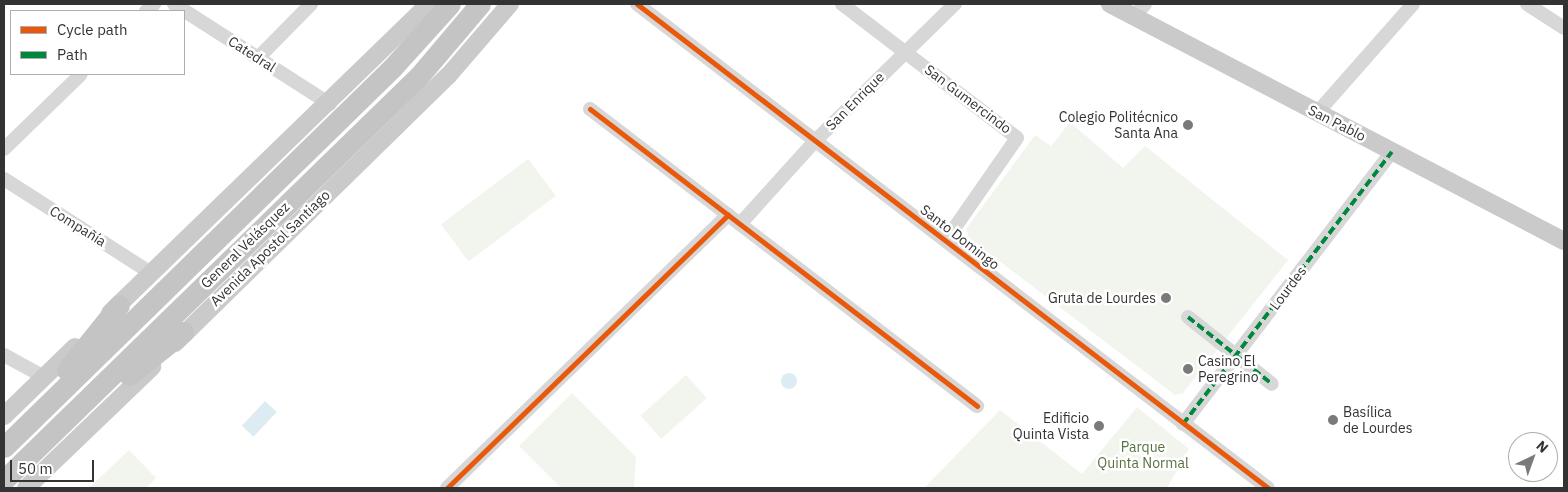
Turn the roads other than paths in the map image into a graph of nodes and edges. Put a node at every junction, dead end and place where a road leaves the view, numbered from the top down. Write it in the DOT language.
graph roads {
  1 [pos="311,4"];
  2 [pos="429,4"];
  3 [pos="450,4"];
  4 [pos="480,4"];
  5 [pos="510,4"];
  6 [pos="638,4"];
  7 [pos="842,4"];
  8 [pos="954,4"];
  9 [pos="1110,4"];
  10 [pos="1413,4"];
  11 [pos="1527,4"];
  12 [pos="1139,10"];
  13 [pos="185,11"];
  14 [pos="1564,28"];
  15 [pos="905,52"];
  16 [pos="258,58"];
  17 [pos="80,75"];
  18 [pos="330,104"];
  19 [pos="590,109"];
  20 [pos="1317,113"];
  21 [pos="815,141"];
  22 [pos="4,149"];
  23 [pos="1392,152"];
  24 [pos="4,179"];
  25 [pos="728,215"];
  26 [pos="740,224"];
  27 [pos="946,240"];
  28 [pos="1564,241"];
  29 [pos="151,273"];
  30 [pos="119,304"];
  31 [pos="1188,317"];
  32 [pos="183,332"];
  33 [pos="4,355"];
  34 [pos="1236,355"];
  35 [pos="44,377"];
  36 [pos="1272,384"];
  37 [pos="977,406"];
  38 [pos="4,416"];
  39 [pos="30,421"];
  40 [pos="65,421"];
  41 [pos="1183,424"];
  42 [pos="4,447"];
  43 [pos="4,480"];
  44 [pos="26,488"];
  45 [pos="446,488"];
  46 [pos="1268,488"];
  1 -- 16 [label="street"];
  2 -- 18 [label="main road"];
  3 -- 39 [label="highway, General Velásquez"];
  4 -- 40 [label="highway, General Velásquez"];
  5 -- 32 [label="main road, Avenida Apostol Santiago"];
  6 -- 21 [label="street, Santo Domingo"];
  7 -- 15 [label="street, San Gumercindo"];
  8 -- 15 [label="street, San Enrique"];
  9 -- 12 [label="main road, San Pablo"];
  10 -- 20 [label="street"];
  11 -- 14 [label="street"];
  12 -- 20 [label="main road, San Pablo"];
  13 -- 16 [label="street, Catedral"];
  15 -- 21 [label="street, San Enrique"];
  15 -- 27 [label="street, San Gumercindo"];
  16 -- 18 [label="street, Catedral"];
  17 -- 22 [label="street"];
  18 -- 29 [label="main road"];
  19 -- 25 [label="street"];
  20 -- 23 [label="main road, San Pablo"];
  21 -- 26 [label="street, San Enrique"];
  21 -- 27 [label="street, Santo Domingo"];
  23 -- 28 [label="main road, San Pablo"];
  23 -- 34 [label="street, Lourdes"];
  24 -- 29 [label="street, Compañía"];
  25 -- 26 [label="street"];
  25 -- 45 [label="street"];
  26 -- 37 [label="street"];
  27 -- 41 [label="street, Santo Domingo"];
  29 -- 30 [label="main road"];
  30 -- 35 [label="main road"];
  30 -- 39 [label="highway"];
  31 -- 34 [label="street"];
  32 -- 40 [label="highway"];
  32 -- 44 [label="main road, Avenida Apostol Santiago"];
  33 -- 35 [label="street"];
  34 -- 36 [label="street"];
  34 -- 41 [label="street, Lourdes"];
  35 -- 38 [label="main road"];
  39 -- 42 [label="highway, General Velásquez"];
  40 -- 43 [label="highway, General Velásquez"];
  41 -- 46 [label="street, Santo Domingo"];
}
